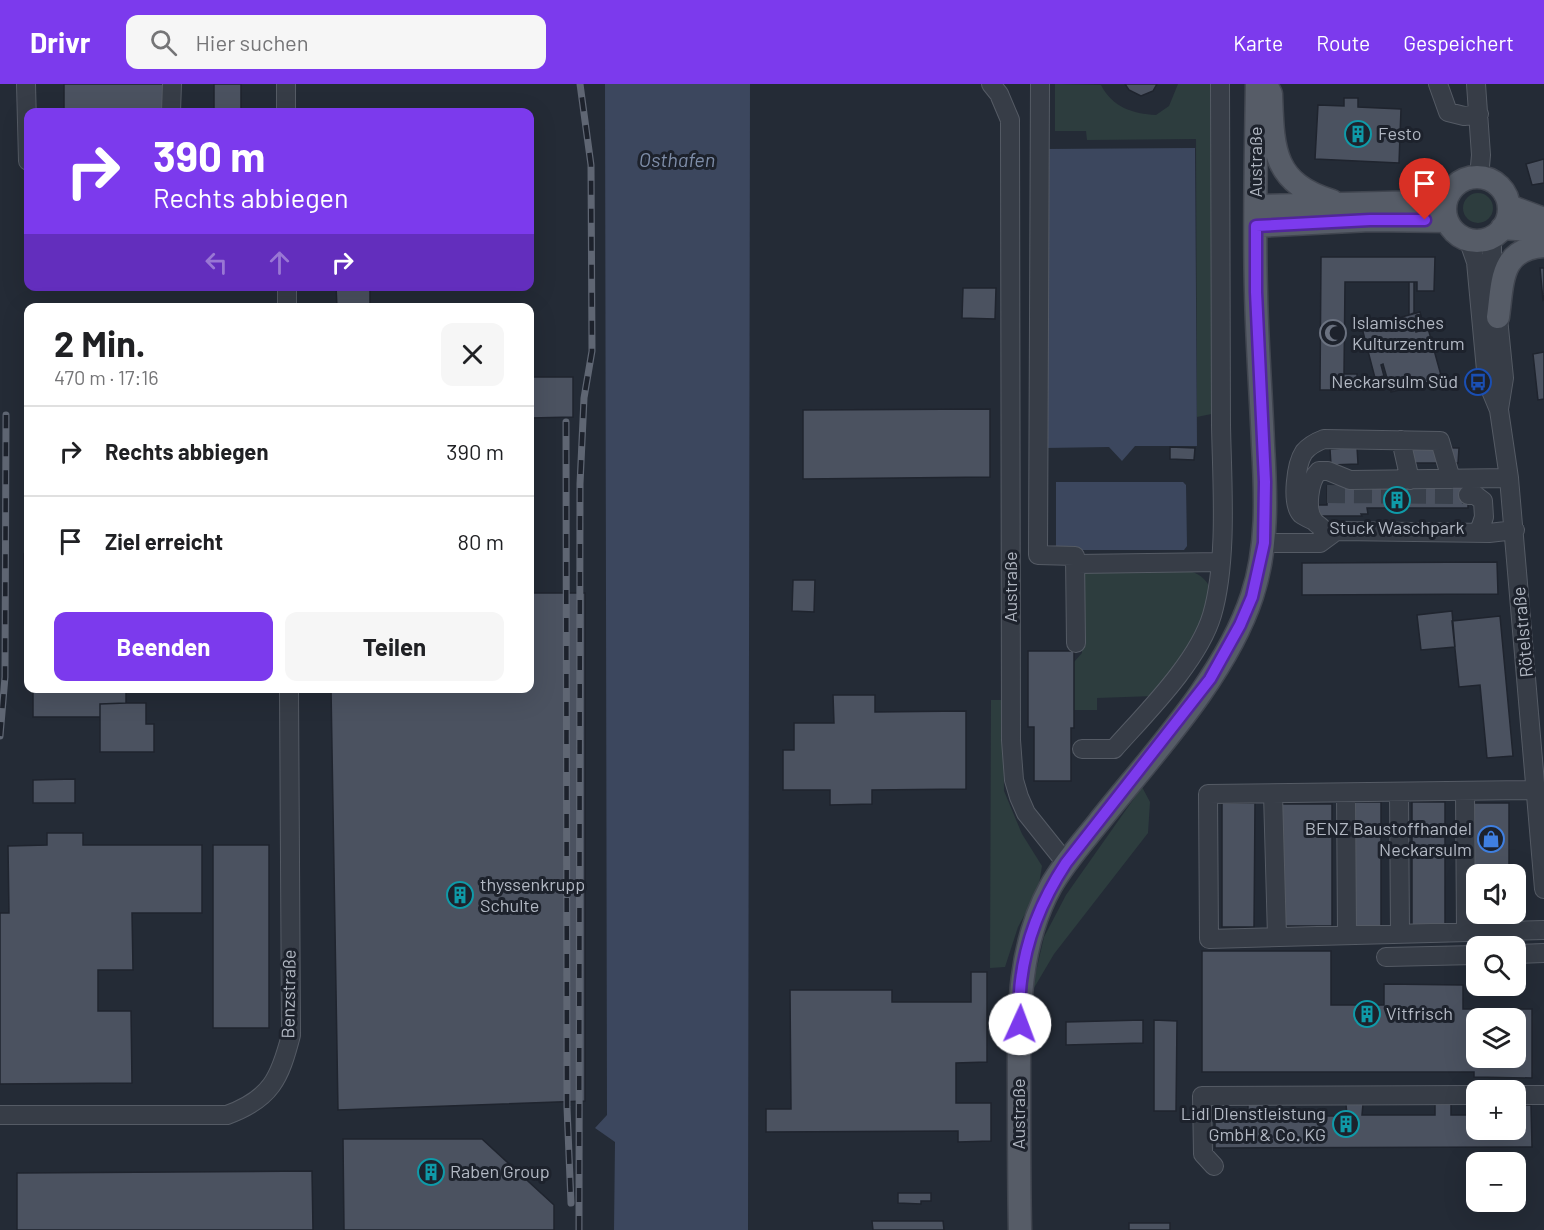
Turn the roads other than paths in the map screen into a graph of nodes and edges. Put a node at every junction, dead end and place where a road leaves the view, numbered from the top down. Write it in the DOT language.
graph roads {
  1 [pos="26,84"];
  2 [pos="172,84"];
  3 [pos="286,84"];
  4 [pos="1040,84"];
  5 [pos="1220,84"];
  6 [pos="1257,84"];
  7 [pos="1266,84"];
  8 [pos="1438,84"];
  9 [pos="1476,84"];
  10 [pos="995,89"];
  11 [pos="27,108"];
  12 [pos="171,108"];
  13 [pos="286,108"];
  14 [pos="1479,114"];
  15 [pos="1479,177"];
  16 [pos="1447,196"];
  17 [pos="1339,204"];
  18 [pos="1256,216"];
  19 [pos="1544,219"];
  20 [pos="1447,221"];
  21 [pos="1501,224"];
  22 [pos="1544,235"];
  23 [pos="1468,239"];
  24 [pos="1544,246"];
  25 [pos="1498,317"];
  26 [pos="1499,410"];
  27 [pos="1415,441"];
  28 [pos="1509,478"];
  29 [pos="1431,479"];
  30 [pos="1468,495"];
  31 [pos="1314,521"];
  32 [pos="1515,530"];
  33 [pos="1479,532"];
  34 [pos="1264,543"];
  35 [pos="1320,543"];
  36 [pos="1220,562"];
  37 [pos="1076,564"];
  38 [pos="1076,643"];
  39 [pos="289,693"];
  40 [pos="1082,749"];
  41 [pos="1536,790"];
  42 [pos="1464,791"];
  43 [pos="1399,792"];
  44 [pos="1346,793"];
  45 [pos="1273,794"];
  46 [pos="1066,863"];
  47 [pos="1544,889"];
  48 [pos="1544,930"];
  49 [pos="1466,932"];
  50 [pos="1400,933"];
  51 [pos="1347,935"];
  52 [pos="1277,937"];
  53 [pos="1544,953"];
  54 [pos="1526,954"];
  55 [pos="1466,955"];
  56 [pos="1386,957"];
  57 [pos="1466,1095"];
  58 [pos="1526,1095"];
  59 [pos="1544,1095"];
  60 [pos="0,1115"];
  61 [pos="1214,1166"];
  62 [pos="1020,1230"];
  1 -- 11 [label="street"];
  2 -- 12 [label="street"];
  3 -- 13 [label="street"];
  4 -- 37 [label="street"];
  5 -- 36 [label="street"];
  6 -- 18 [label="main road, Austraße"];
  7 -- 17 [label="main road"];
  8 -- 14 [label="street"];
  9 -- 14 [label="street"];
  10 -- 46 [label="street, Austraße"];
  14 -- 15 [label="street"];
  15 -- 16 [label="main road"];
  15 -- 21 [label="main road"];
  16 -- 17 [label="main road"];
  16 -- 20 [label="main road"];
  17 -- 18 [label="main road"];
  18 -- 20 [label="main road"];
  18 -- 34 [label="main road, Austraße"];
  19 -- 21 [label="main road"];
  20 -- 23 [label="main road"];
  21 -- 22 [label="main road"];
  21 -- 23 [label="main road"];
  21 -- 25 [label="street, Rötelstraße"];
  23 -- 26 [label="street, Rötelstraße"];
  24 -- 25 [label="main road"];
  25 -- 26 [label="street, Rötelstraße"];
  26 -- 28 [label="street, Rötelstraße"];
  27 -- 29 [label="street"];
  27 -- 29 [label="street"];
  27 -- 31 [label="street"];
  28 -- 29 [label="street"];
  28 -- 32 [label="street, Rötelstraße"];
  29 -- 31 [label="street"];
  30 -- 33 [label="street"];
  31 -- 35 [label="street"];
  32 -- 33 [label="street"];
  32 -- 41 [label="street, Rötelstraße"];
  33 -- 35 [label="street"];
  34 -- 35 [label="street"];
  34 -- 46 [label="main road, Austraße"];
  36 -- 37 [label="street"];
  36 -- 40 [label="street"];
  37 -- 38 [label="street"];
  39 -- 60 [label="street, Benzstraße"];
  41 -- 42 [label="street"];
  41 -- 47 [label="street, Rötelstraße"];
  42 -- 43 [label="street"];
  42 -- 49 [label="street"];
  43 -- 44 [label="street"];
  43 -- 50 [label="street"];
  44 -- 45 [label="street"];
  44 -- 51 [label="street"];
  45 -- 52 [label="street"];
  45 -- 52 [label="street"];
  46 -- 62 [label="main road, Austraße"];
  48 -- 49 [label="street"];
  49 -- 50 [label="street"];
  50 -- 51 [label="street"];
  51 -- 52 [label="street"];
  53 -- 54 [label="street"];
  55 -- 56 [label="street"];
  57 -- 61 [label="street"];
  58 -- 59 [label="street"];
}
